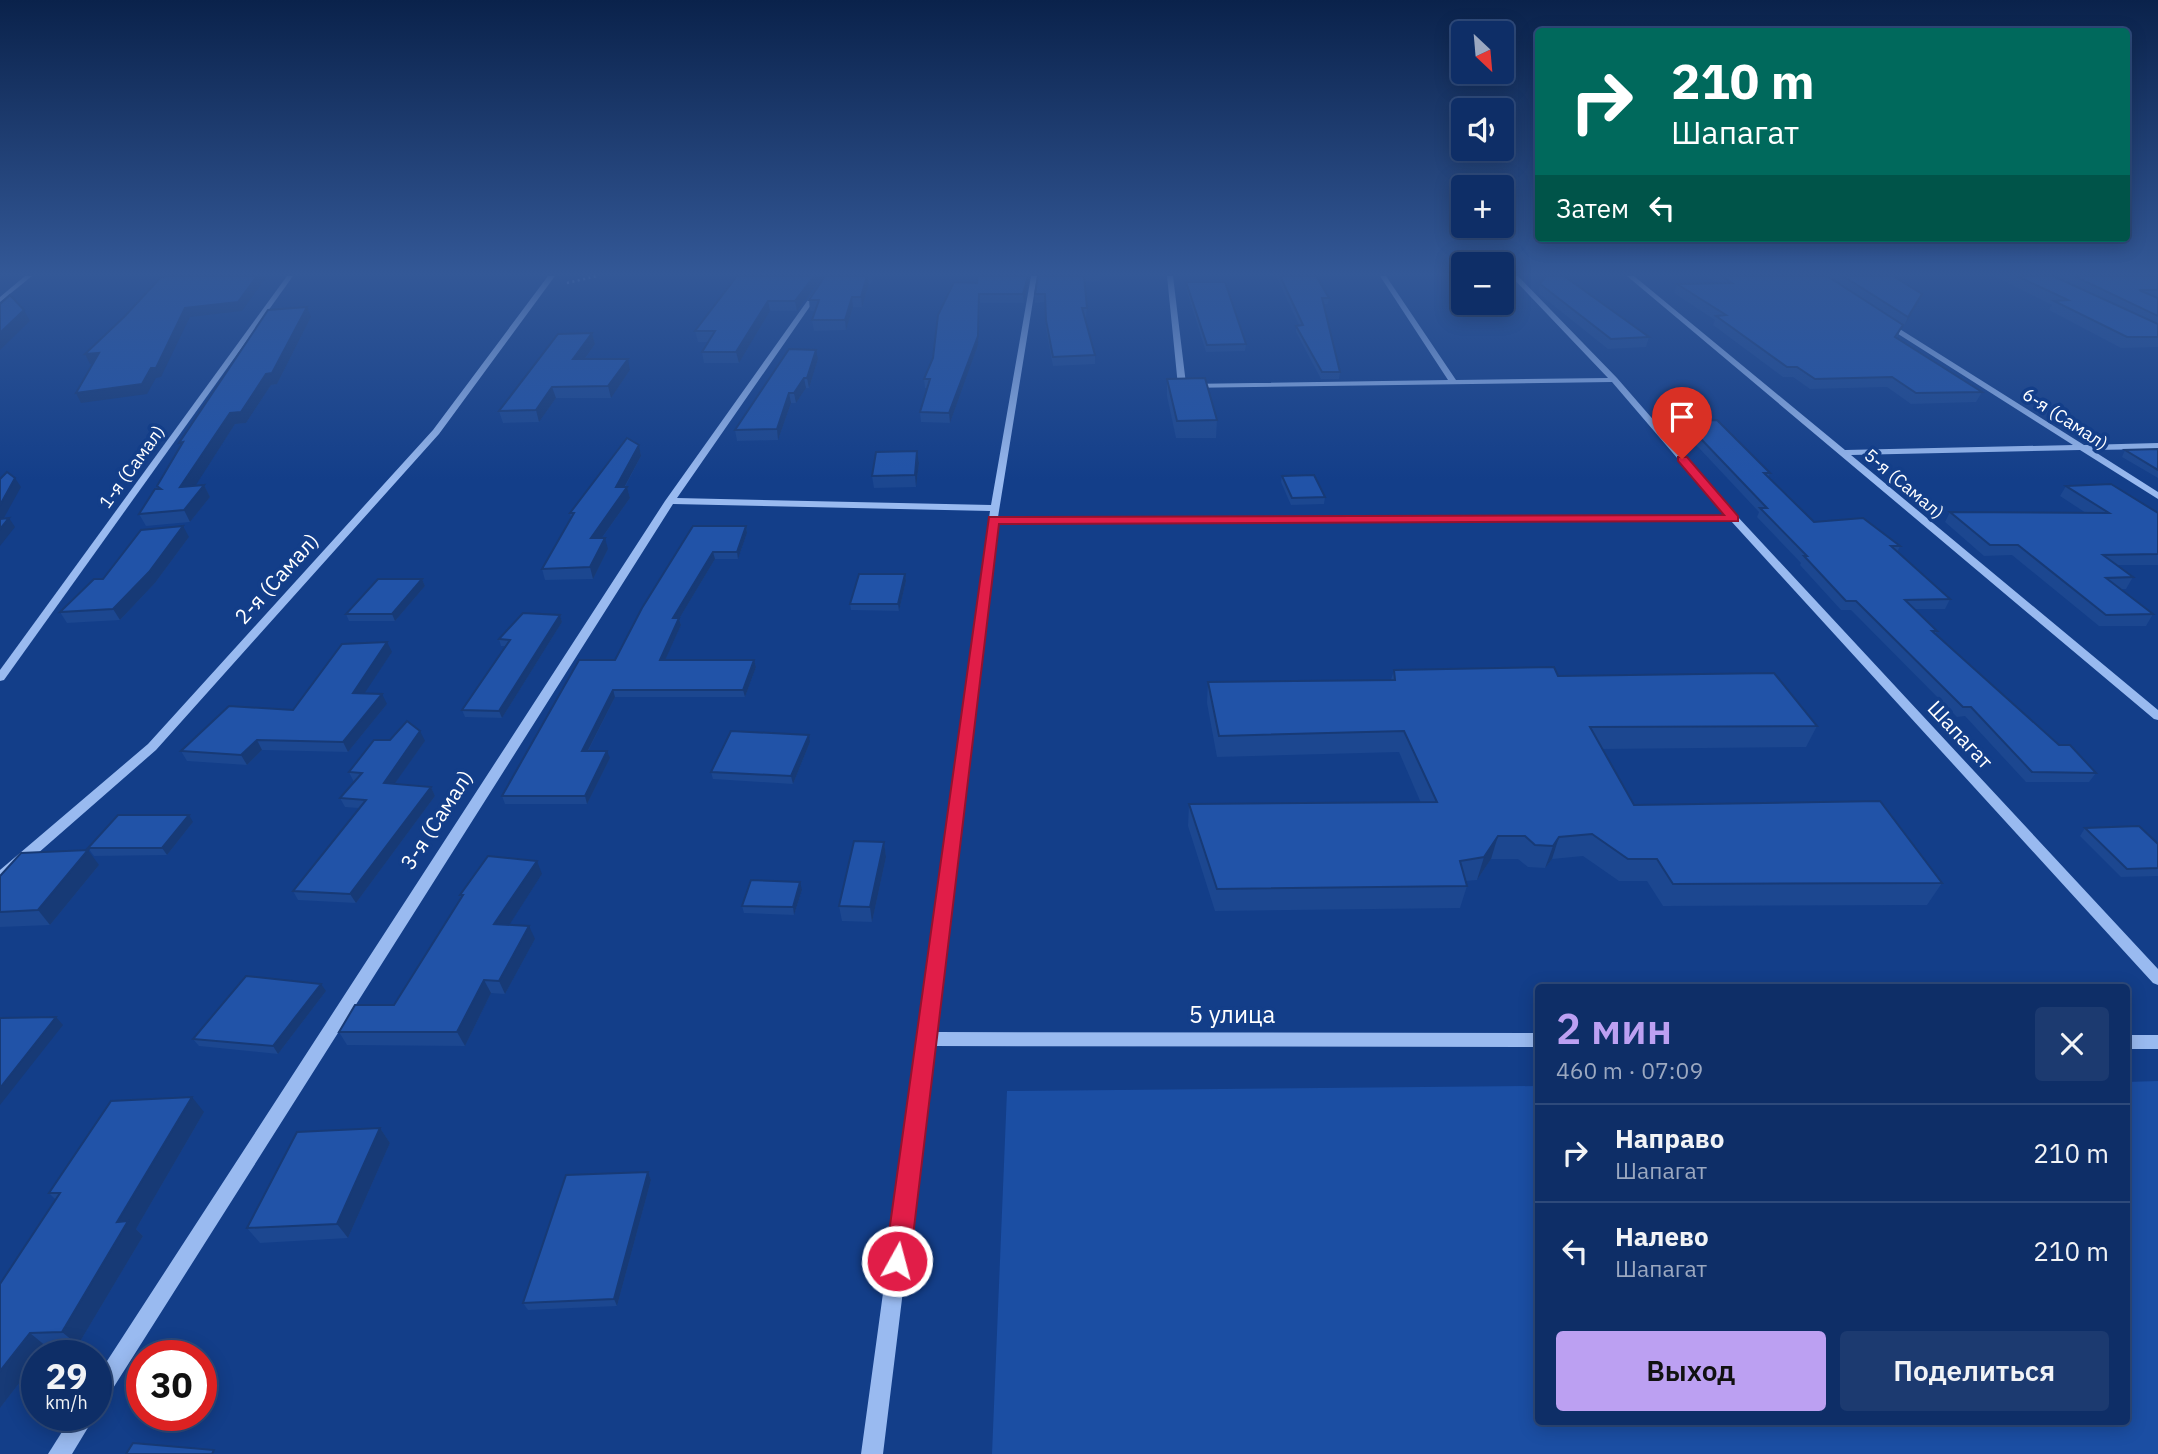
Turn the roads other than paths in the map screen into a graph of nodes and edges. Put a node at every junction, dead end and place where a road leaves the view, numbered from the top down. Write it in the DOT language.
graph roads {
  1 [pos="241,344"];
  2 [pos="502,344"];
  3 [pos="780,344"];
  4 [pos="1023,344"];
  5 [pos="1177,344"];
  6 [pos="1428,344"];
  7 [pos="1579,344"];
  8 [pos="1711,344"];
  9 [pos="1918,344"];
  10 [pos="1614,380"];
  11 [pos="1453,381"];
  12 [pos="1182,386"];
  13 [pos="2158,446"];
  14 [pos="2078,447"];
  15 [pos="1842,453"];
  16 [pos="2158,496"];
  17 [pos="670,501"];
  18 [pos="995,514"];
  19 [pos="1734,518"];
  20 [pos="0,678"];
  21 [pos="2158,716"];
  22 [pos="0,878"];
  23 [pos="2158,979"];
  24 [pos="926,1039"];
  25 [pos="1535,1041"];
  26 [pos="2130,1042"];
  27 [pos="2158,1042"];
  28 [pos="112,1372"];
  29 [pos="75,1431"];
  30 [pos="60,1454"];
  31 [pos="872,1454"];
  1 -- 20 [label="street, 1-я (Самал)"];
  2 -- 22 [label="street, 2-я (Самал)"];
  3 -- 17 [label="street, 3-я (Самал)"];
  4 -- 18 [label="street"];
  5 -- 12 [label="street"];
  6 -- 11 [label="street"];
  7 -- 10 [label="street, Шапагат"];
  8 -- 15 [label="street, 5-я (Самал)"];
  9 -- 14 [label="street, 6-я (Самал)"];
  10 -- 11 [label="street"];
  10 -- 19 [label="street, Шапагат"];
  11 -- 12 [label="street"];
  13 -- 14 [label="street"];
  14 -- 15 [label="street"];
  14 -- 16 [label="street, 6-я (Самал)"];
  15 -- 21 [label="street, 5-я (Самал)"];
  17 -- 18 [label="street"];
  17 -- 28 [label="street, 3-я (Самал)"];
  18 -- 19 [label="street"];
  18 -- 24 [label="street"];
  19 -- 23 [label="street, Шапагат"];
  24 -- 25 [label="street, 5 улица"];
  24 -- 31 [label="street"];
  26 -- 27 [label="street"];
  29 -- 30 [label="street"];
}
